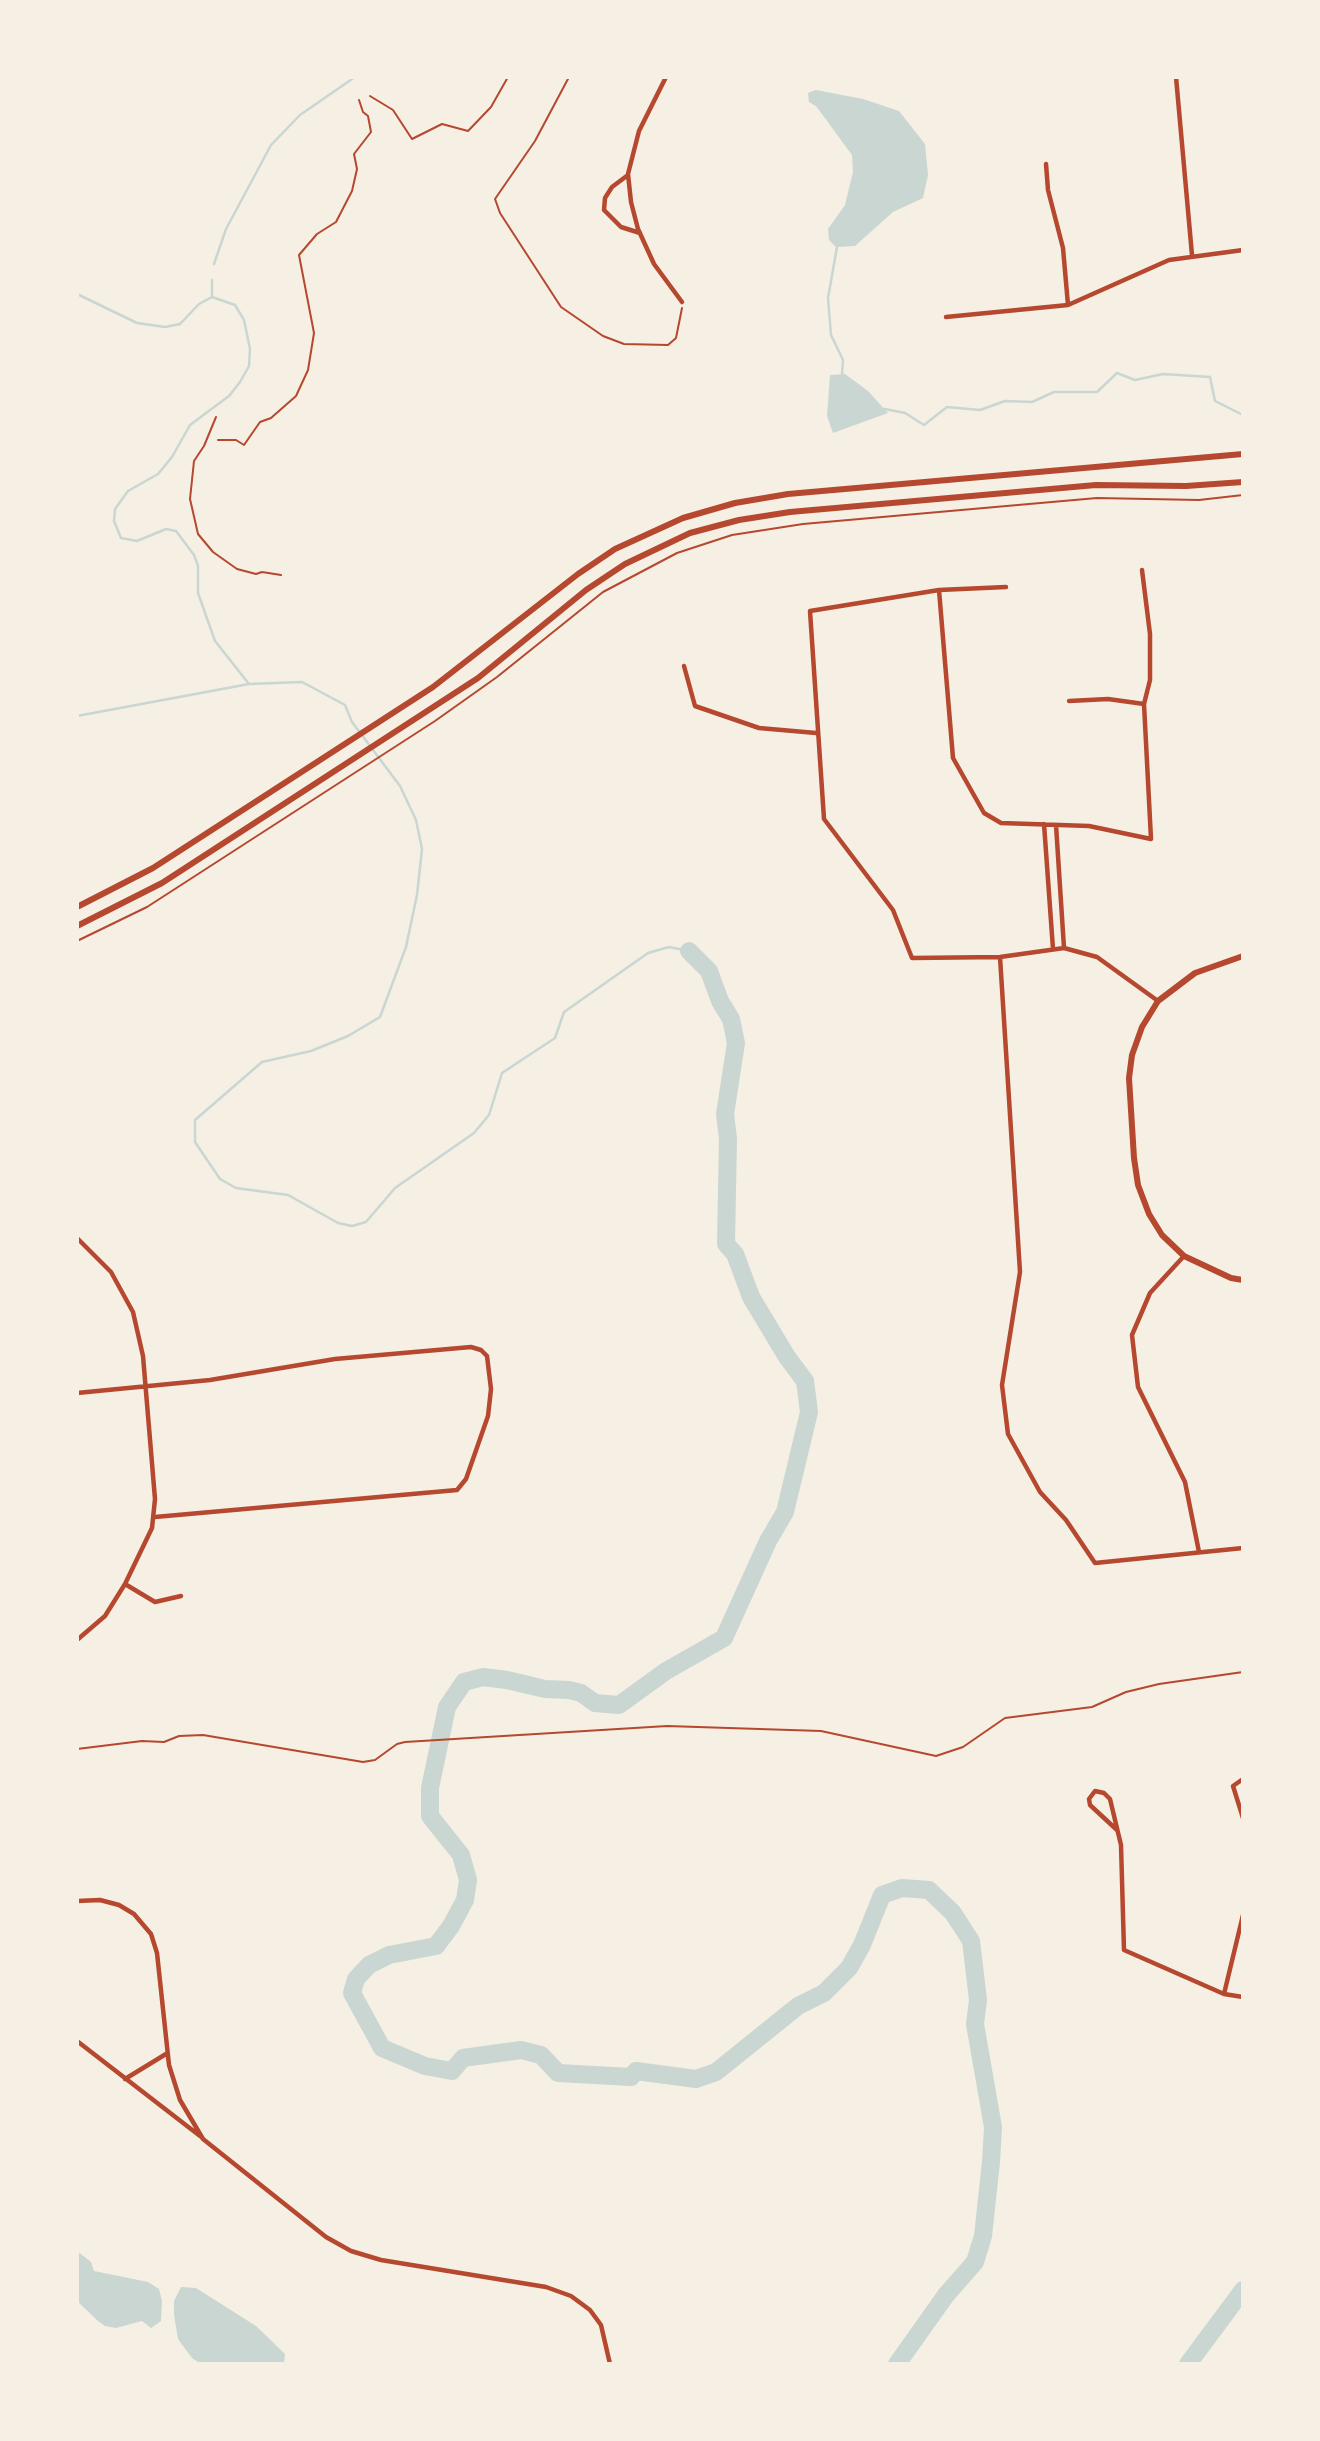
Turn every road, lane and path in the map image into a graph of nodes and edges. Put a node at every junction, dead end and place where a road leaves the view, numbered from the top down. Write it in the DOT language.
graph roads {
  1 [pos="508,77"];
  2 [pos="569,77"];
  3 [pos="666,77"];
  4 [pos="1176,77"];
  5 [pos="370,96"];
  6 [pos="359,100"];
  7 [pos="1046,164"];
  8 [pos="628,174"];
  9 [pos="640,233"];
  10 [pos="1243,250"];
  11 [pos="1192,255"];
  12 [pos="682,302"];
  13 [pos="1068,305"];
  14 [pos="946,317"];
  15 [pos="216,417"];
  16 [pos="218,440"];
  17 [pos="1243,454"];
  18 [pos="1243,482"];
  19 [pos="1243,495"];
  20 [pos="1142,570"];
  21 [pos="281,575"];
  22 [pos="1006,587"];
  23 [pos="939,590"];
  24 [pos="684,666"];
  25 [pos="1069,701"];
  26 [pos="1144,704"];
  27 [pos="816,733"];
  28 [pos="1044,824"];
  29 [pos="1056,825"];
  30 [pos="77,907"];
  31 [pos="77,926"];
  32 [pos="77,941"];
  33 [pos="1064,948"];
  34 [pos="1053,949"];
  35 [pos="1243,956"];
  36 [pos="1000,957"];
  37 [pos="1158,1001"];
  38 [pos="77,1238"];
  39 [pos="1184,1256"];
  40 [pos="1243,1280"];
  41 [pos="146,1387"];
  42 [pos="77,1392"];
  43 [pos="155,1517"];
  44 [pos="1243,1548"];
  45 [pos="1199,1552"];
  46 [pos="125,1584"];
  47 [pos="181,1596"];
  48 [pos="77,1640"];
  49 [pos="1243,1672"];
  50 [pos="77,1749"];
  51 [pos="1243,1779"];
  52 [pos="1243,1818"];
  53 [pos="1117,1830"];
  54 [pos="77,1901"];
  55 [pos="1243,1915"];
  56 [pos="1224,1994"];
  57 [pos="1243,1997"];
  58 [pos="77,2041"];
  59 [pos="167,2054"];
  60 [pos="125,2079"];
  61 [pos="203,2139"];
  62 [pos="610,2364"];
  1 -- 5 [label="path"];
  2 -- 12 [label="path"];
  3 -- 8 [label="street"];
  4 -- 11 [label="street"];
  6 -- 16 [label="path"];
  7 -- 13 [label="street"];
  8 -- 9 [label="street"];
  8 -- 9 [label="street"];
  9 -- 12 [label="street"];
  10 -- 11 [label="street"];
  11 -- 13 [label="street"];
  13 -- 14 [label="street"];
  15 -- 21 [label="path"];
  17 -- 30 [label="main road"];
  18 -- 31 [label="main road"];
  19 -- 32 [label="path"];
  20 -- 26 [label="street"];
  22 -- 23 [label="street"];
  23 -- 27 [label="street"];
  23 -- 28 [label="street"];
  24 -- 27 [label="street"];
  25 -- 26 [label="street"];
  26 -- 29 [label="street"];
  27 -- 36 [label="street"];
  28 -- 29 [label="street"];
  28 -- 34 [label="street"];
  29 -- 33 [label="street"];
  33 -- 34 [label="street"];
  33 -- 37 [label="street"];
  34 -- 36 [label="street"];
  35 -- 37 [label="main road"];
  36 -- 45 [label="street"];
  37 -- 39 [label="main road"];
  38 -- 41 [label="street"];
  39 -- 40 [label="main road"];
  39 -- 45 [label="street"];
  41 -- 42 [label="street"];
  41 -- 43 [label="street"];
  41 -- 43 [label="street"];
  43 -- 46 [label="street"];
  44 -- 45 [label="street"];
  46 -- 47 [label="street"];
  46 -- 48 [label="street"];
  49 -- 50 [label="path"];
  51 -- 52 [label="street"];
  53 -- 53 [label="street"];
  53 -- 56 [label="street"];
  54 -- 59 [label="street"];
  55 -- 56 [label="street"];
  56 -- 57 [label="street"];
  58 -- 60 [label="street"];
  59 -- 60 [label="street"];
  59 -- 61 [label="street"];
  60 -- 61 [label="street"];
  61 -- 62 [label="street"];
}
